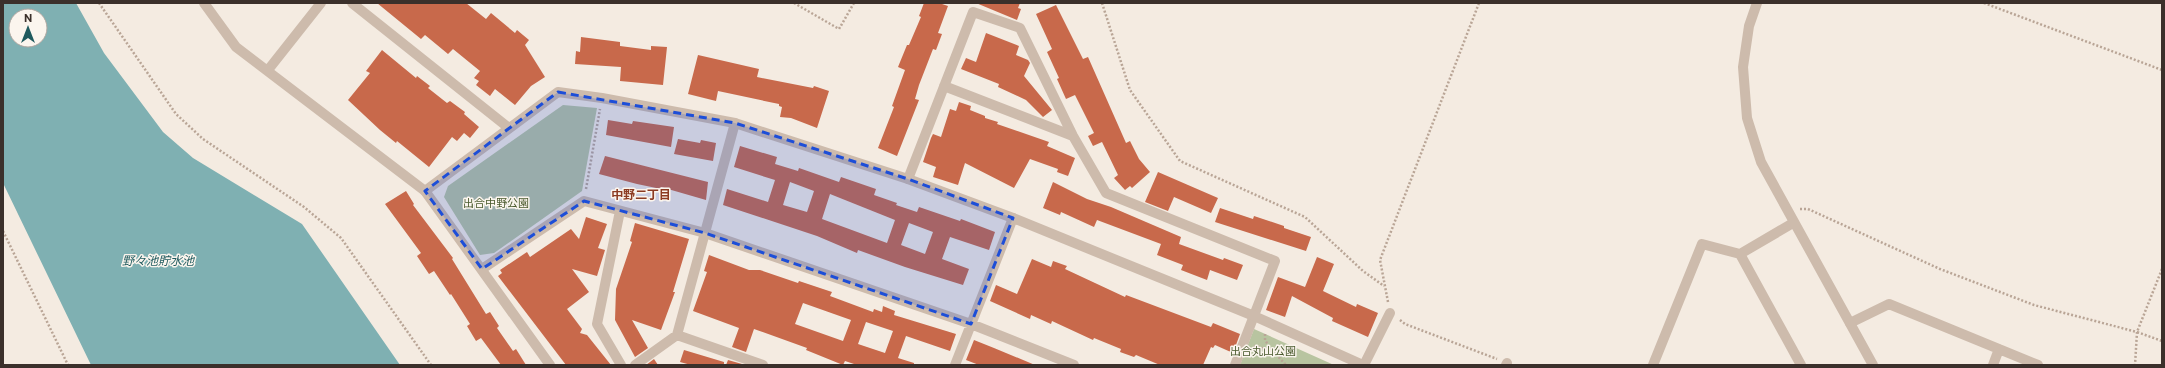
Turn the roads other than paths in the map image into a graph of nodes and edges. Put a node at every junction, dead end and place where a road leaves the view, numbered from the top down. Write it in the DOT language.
graph roads {
  1 [pos="204,3"];
  2 [pos="321,3"];
  3 [pos="352,3"];
  4 [pos="1757,3"];
  5 [pos="268,70"];
  6 [pos="944,86"];
  7 [pos="735,123"];
  8 [pos="509,128"];
  9 [pos="1073,136"];
  10 [pos="908,179"];
  11 [pos="425,191"];
  12 [pos="620,211"];
  13 [pos="1013,218"];
  14 [pos="1793,223"];
  15 [pos="705,233"];
  16 [pos="1740,254"];
  17 [pos="482,269"];
  18 [pos="1390,313"];
  19 [pos="1254,316"];
  20 [pos="1850,323"];
  21 [pos="971,324"];
  22 [pos="677,335"];
  23 [pos="1999,349"];
  24 [pos="550,365"];
  25 [pos="621,365"];
  26 [pos="635,365"];
  27 [pos="763,365"];
  28 [pos="955,365"];
  29 [pos="1074,365"];
  30 [pos="1235,365"];
  31 [pos="1363,365"];
  32 [pos="1653,365"];
  33 [pos="1801,365"];
  34 [pos="1873,365"];
  35 [pos="1993,365"];
  36 [pos="2038,365"];
  1 -- 5 [label="street"];
  2 -- 5 [label="street"];
  3 -- 8 [label="street"];
  4 -- 14 [label="street"];
  5 -- 11 [label="street"];
  6 -- 9 [label="street"];
  6 -- 9 [label="street"];
  6 -- 10 [label="street"];
  7 -- 8 [label="street"];
  7 -- 10 [label="street"];
  7 -- 15 [label="street"];
  8 -- 11 [label="street"];
  9 -- 19 [label="street"];
  10 -- 13 [label="street"];
  11 -- 17 [label="street"];
  12 -- 15 [label="street"];
  12 -- 17 [label="street"];
  12 -- 25 [label="street"];
  13 -- 19 [label="street"];
  13 -- 21 [label="street"];
  14 -- 16 [label="street"];
  14 -- 20 [label="street"];
  15 -- 21 [label="street"];
  15 -- 22 [label="street"];
  16 -- 32 [label="street"];
  16 -- 33 [label="street"];
  17 -- 24 [label="street"];
  18 -- 31 [label="street"];
  19 -- 30 [label="street"];
  19 -- 31 [label="street"];
  20 -- 23 [label="street"];
  20 -- 34 [label="street"];
  21 -- 28 [label="street"];
  21 -- 29 [label="street"];
  22 -- 26 [label="street"];
  22 -- 27 [label="street"];
  23 -- 35 [label="street"];
  23 -- 36 [label="street"];
}
